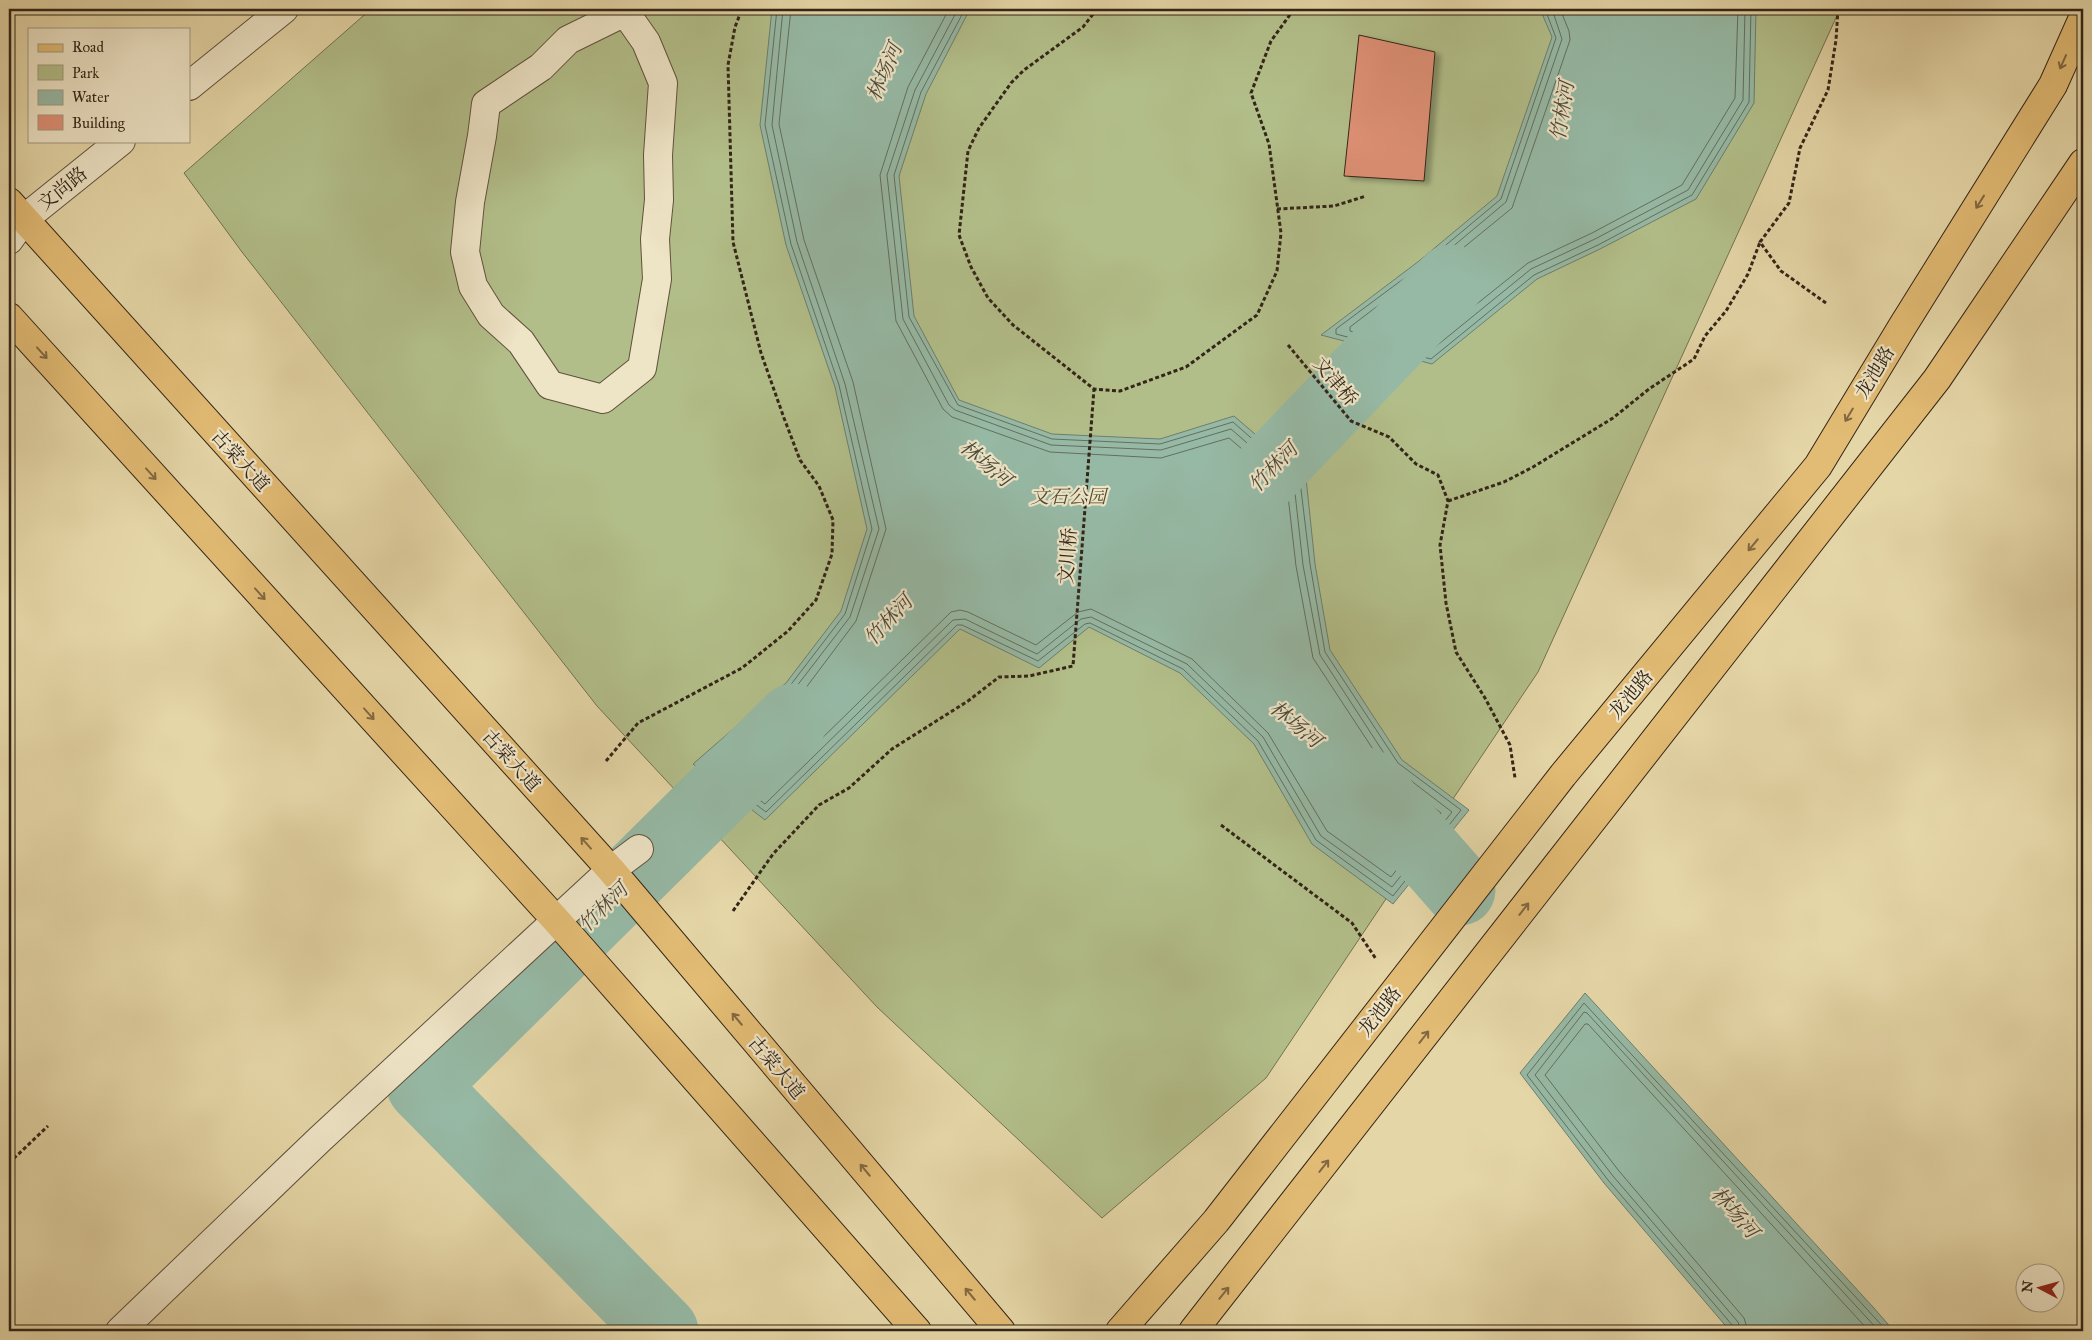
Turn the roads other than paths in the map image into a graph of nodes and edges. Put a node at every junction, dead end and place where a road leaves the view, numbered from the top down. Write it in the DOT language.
graph roads {
  1 [pos="284,9"];
  2 [pos="624,11"];
  3 [pos="2083,18"];
  4 [pos="190,85"];
  5 [pos="119,142"];
  6 [pos="2083,163"];
  7 [pos="14,220"];
  8 [pos="9,317"];
  9 [pos="639,849"];
  10 [pos="611,870"];
  11 [pos="556,920"];
  12 [pos="120,1331"];
  13 [pos="917,1331"];
  14 [pos="1001,1331"];
  15 [pos="1120,1331"];
  16 [pos="1193,1331"];
  1 -- 4 [label="street"];
  2 -- 2 [label="street"];
  3 -- 15 [label="main road, 龙池路, one-way"];
  5 -- 7 [label="street, 文尚路"];
  16 -- 6 [label="main road, one-way"];
  10 -- 7 [label="main road, 古棠大道, one-way"];
  8 -- 11 [label="main road, one-way"];
  9 -- 10 [label="street"];
  10 -- 11 [label="street"];
  14 -- 10 [label="main road, 古棠大道, one-way"];
  11 -- 12 [label="street"];
  11 -- 13 [label="main road"];
}
